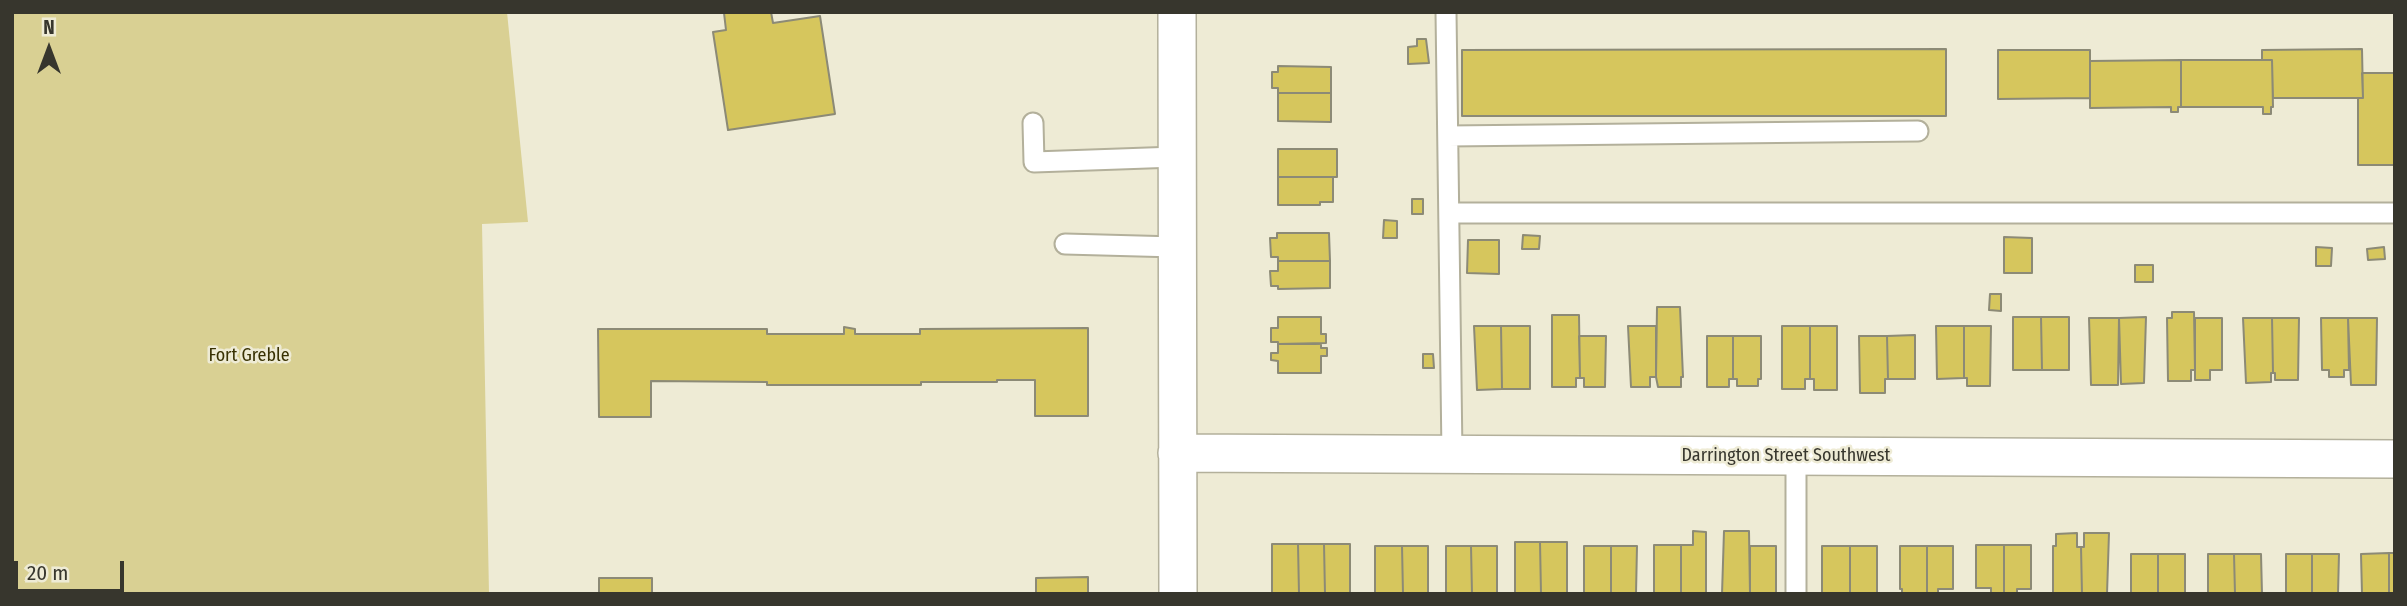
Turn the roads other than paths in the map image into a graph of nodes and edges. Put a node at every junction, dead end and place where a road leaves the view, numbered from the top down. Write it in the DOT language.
graph roads {
  1 [pos="1177,12"];
  2 [pos="1447,12"];
  3 [pos="1033,123"];
  4 [pos="1919,131"];
  5 [pos="1448,136"];
  6 [pos="1176,157"];
  7 [pos="1449,213"];
  8 [pos="2395,213"];
  9 [pos="1065,244"];
  10 [pos="1176,247"];
  11 [pos="1177,453"];
  12 [pos="1452,454"];
  13 [pos="1796,456"];
  14 [pos="2395,459"];
  15 [pos="1178,594"];
  16 [pos="1796,594"];
  1 -- 6 [label="street"];
  2 -- 5 [label="lane"];
  3 -- 6 [label="lane"];
  4 -- 5 [label="lane"];
  5 -- 7 [label="lane"];
  6 -- 10 [label="street"];
  7 -- 8 [label="lane"];
  7 -- 12 [label="lane"];
  9 -- 10 [label="lane"];
  10 -- 11 [label="street"];
  11 -- 12 [label="street, Darrington Street Southwest"];
  11 -- 15 [label="street"];
  12 -- 13 [label="street, Darrington Street Southwest"];
  13 -- 14 [label="street, Darrington Street Southwest"];
  13 -- 16 [label="lane"];
}
